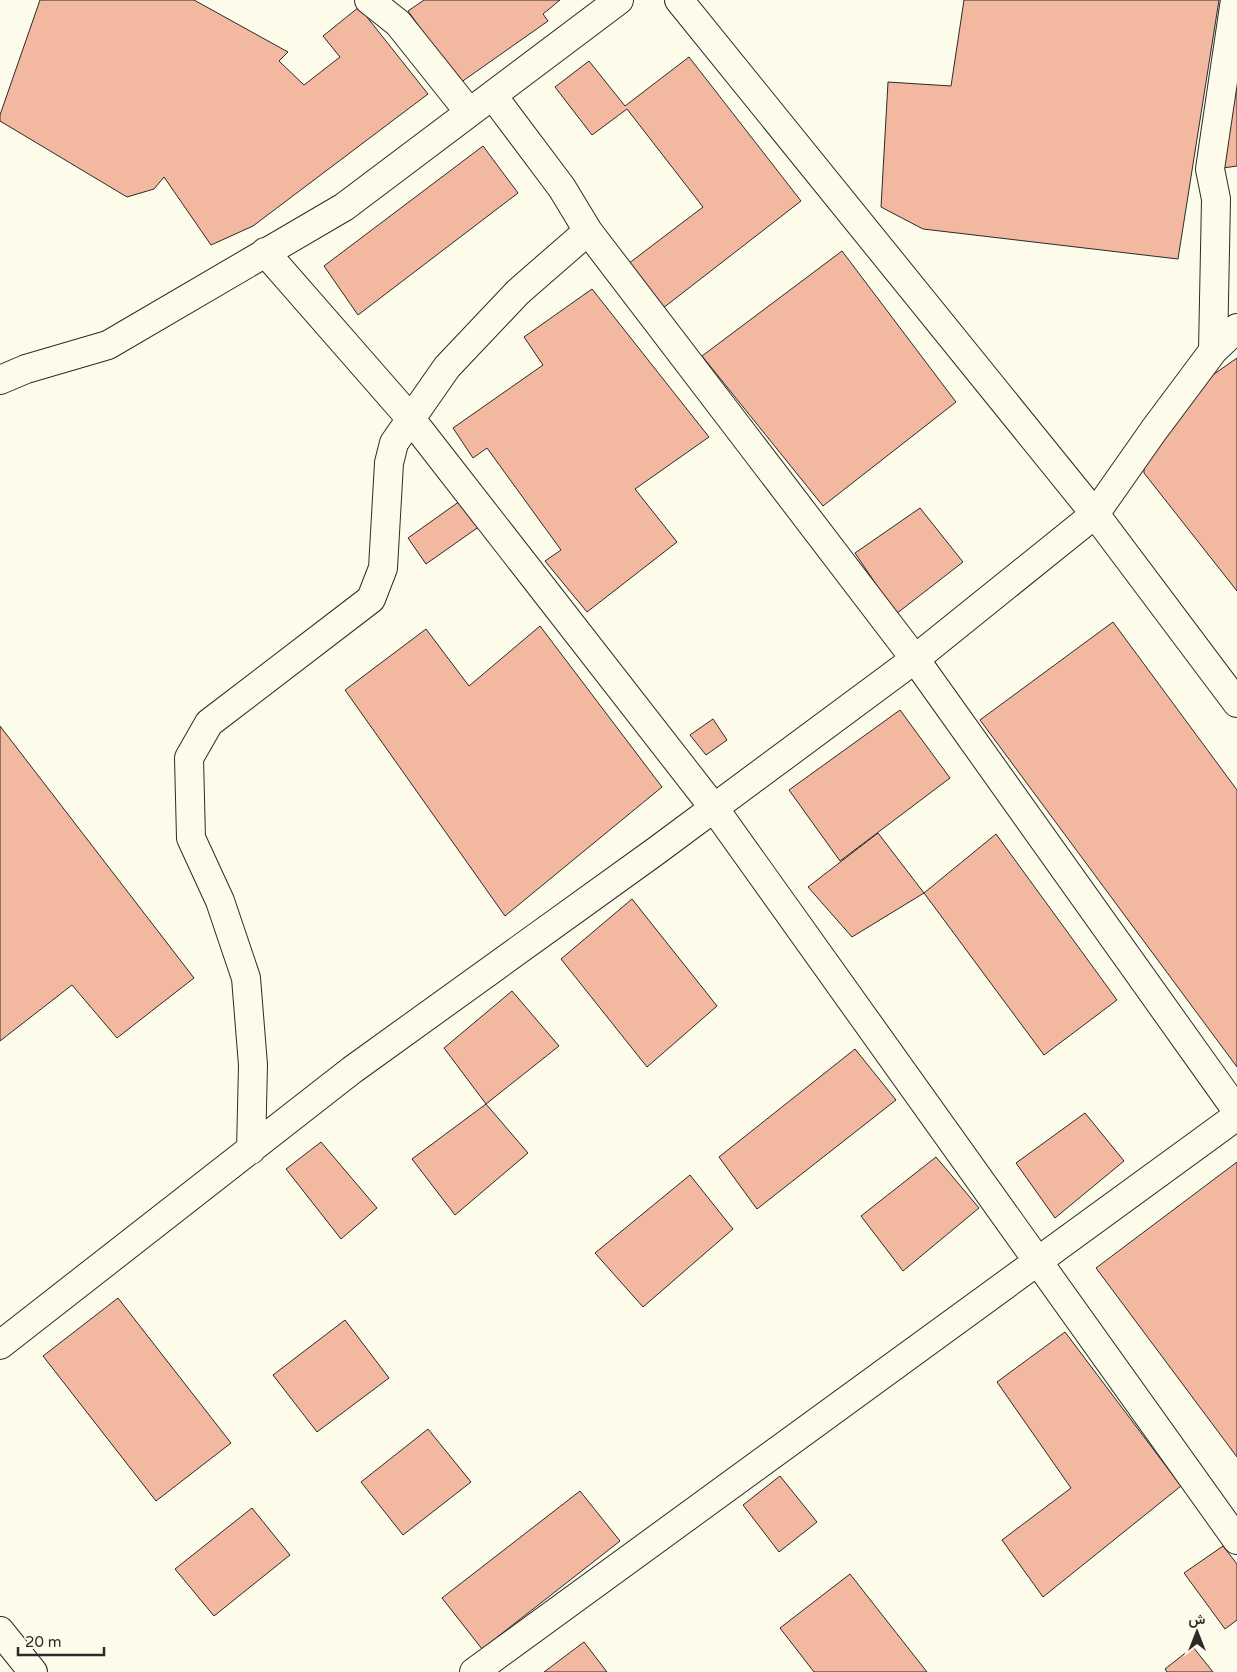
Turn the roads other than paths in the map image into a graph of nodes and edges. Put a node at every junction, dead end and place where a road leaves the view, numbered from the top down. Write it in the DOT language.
graph roads {
  1 [pos="369,0"];
  2 [pos="619,0"];
  3 [pos="679,0"];
  4 [pos="1235,0"];
  5 [pos="493,96"];
  6 [pos="469,112"];
  7 [pos="588,231"];
  8 [pos="265,252"];
  9 [pos="1237,328"];
  10 [pos="1213,351"];
  11 [pos="0,380"];
  12 [pos="411,419"];
  13 [pos="1095,514"];
  14 [pos="915,659"];
  15 [pos="1237,703"];
  16 [pos="714,808"];
  17 [pos="1237,1111"];
  18 [pos="1237,1116"];
  19 [pos="251,1150"];
  20 [pos="1037,1262"];
  21 [pos="0,1345"];
  22 [pos="1237,1540"];
  23 [pos="0,1631"];
  24 [pos="33,1672"];
  25 [pos="474,1672"];
  1 -- 6 [label="street"];
  2 -- 5 [label="street"];
  3 -- 13 [label="street"];
  4 -- 10 [label="street"];
  5 -- 6 [label="street"];
  5 -- 7 [label="street"];
  6 -- 8 [label="street"];
  7 -- 12 [label="street"];
  7 -- 14 [label="street"];
  8 -- 11 [label="street"];
  8 -- 12 [label="street"];
  9 -- 10 [label="street"];
  10 -- 13 [label="street"];
  12 -- 16 [label="street"];
  12 -- 19 [label="street"];
  13 -- 14 [label="street"];
  13 -- 15 [label="street"];
  14 -- 16 [label="street"];
  14 -- 17 [label="street"];
  16 -- 19 [label="street"];
  16 -- 20 [label="street"];
  18 -- 20 [label="street"];
  19 -- 21 [label="street"];
  20 -- 22 [label="street"];
  20 -- 25 [label="street"];
  23 -- 24 [label="street"];
}
